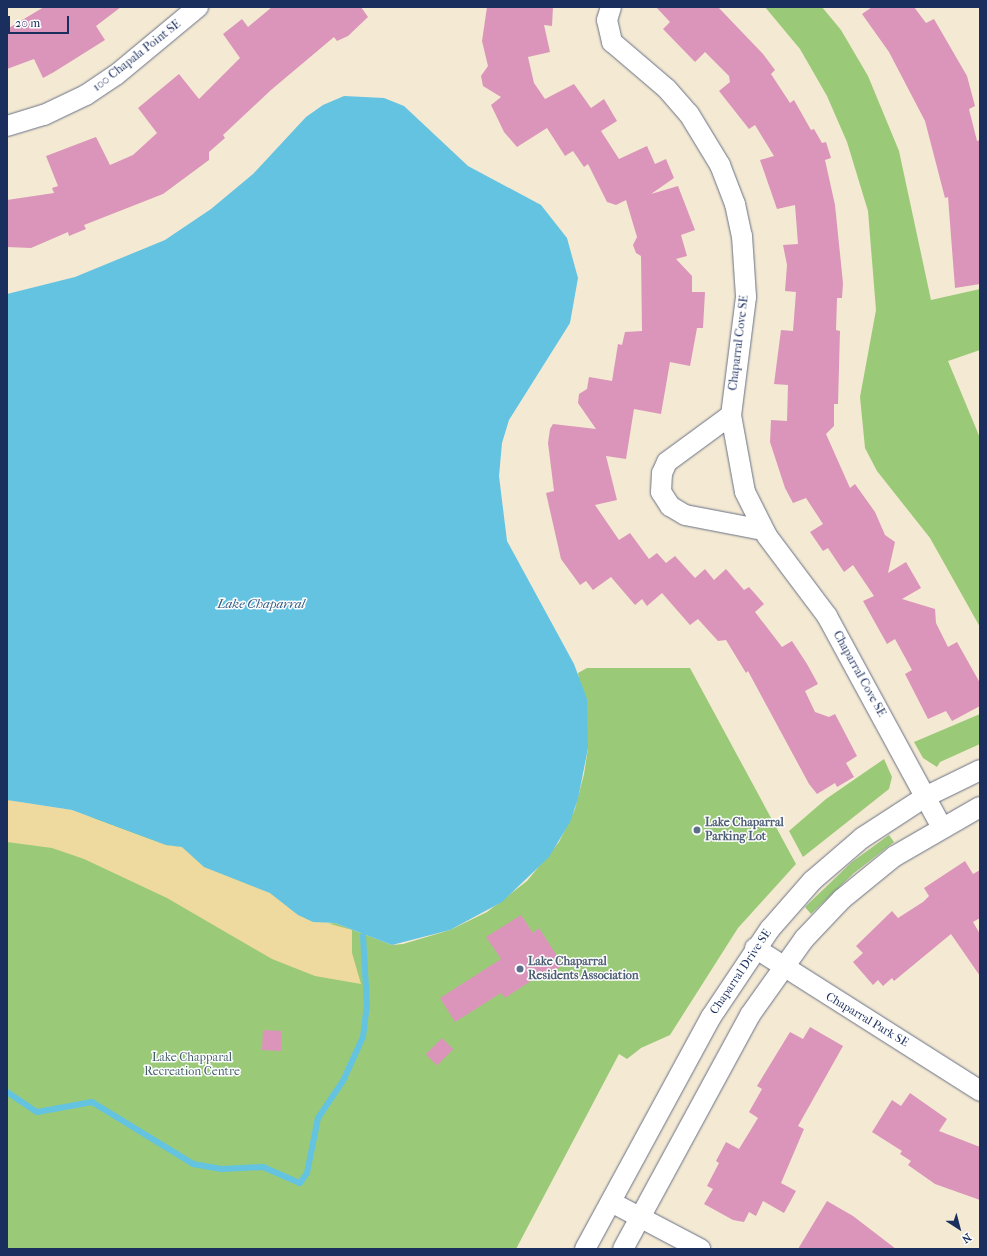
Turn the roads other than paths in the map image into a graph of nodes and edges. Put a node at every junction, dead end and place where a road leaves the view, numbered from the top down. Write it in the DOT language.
graph roads {
  1 [pos="198,7"];
  2 [pos="611,7"];
  3 [pos="7,126"];
  4 [pos="731,415"];
  5 [pos="763,530"];
  6 [pos="980,770"];
  7 [pos="925,797"];
  8 [pos="980,807"];
  9 [pos="941,826"];
  10 [pos="755,948"];
  11 [pos="782,967"];
  12 [pos="980,1091"];
  13 [pos="611,1202"];
  14 [pos="640,1217"];
  15 [pos="585,1249"];
  16 [pos="623,1249"];
  17 [pos="700,1249"];
  1 -- 3 [label="street, 100 Chapala Point SE"];
  2 -- 4 [label="street, Chaparral Cove SE"];
  4 -- 5 [label="street, Chaparral Cove SE"];
  4 -- 5 [label="street"];
  5 -- 7 [label="street, Chaparral Cove SE"];
  6 -- 7 [label="street, Chaparral Drive SE"];
  7 -- 9 [label="street, Chaparral Cove SE"];
  7 -- 10 [label="street, Chaparral Drive SE"];
  8 -- 9 [label="street"];
  9 -- 11 [label="street"];
  10 -- 11 [label="street, Chaparral Park SE"];
  10 -- 13 [label="street, Chaparral Drive SE"];
  11 -- 12 [label="street, Chaparral Park SE"];
  11 -- 14 [label="street"];
  13 -- 14 [label="street"];
  13 -- 15 [label="street, Chaparral Drive SE"];
  14 -- 16 [label="street"];
  14 -- 17 [label="street"];
}
